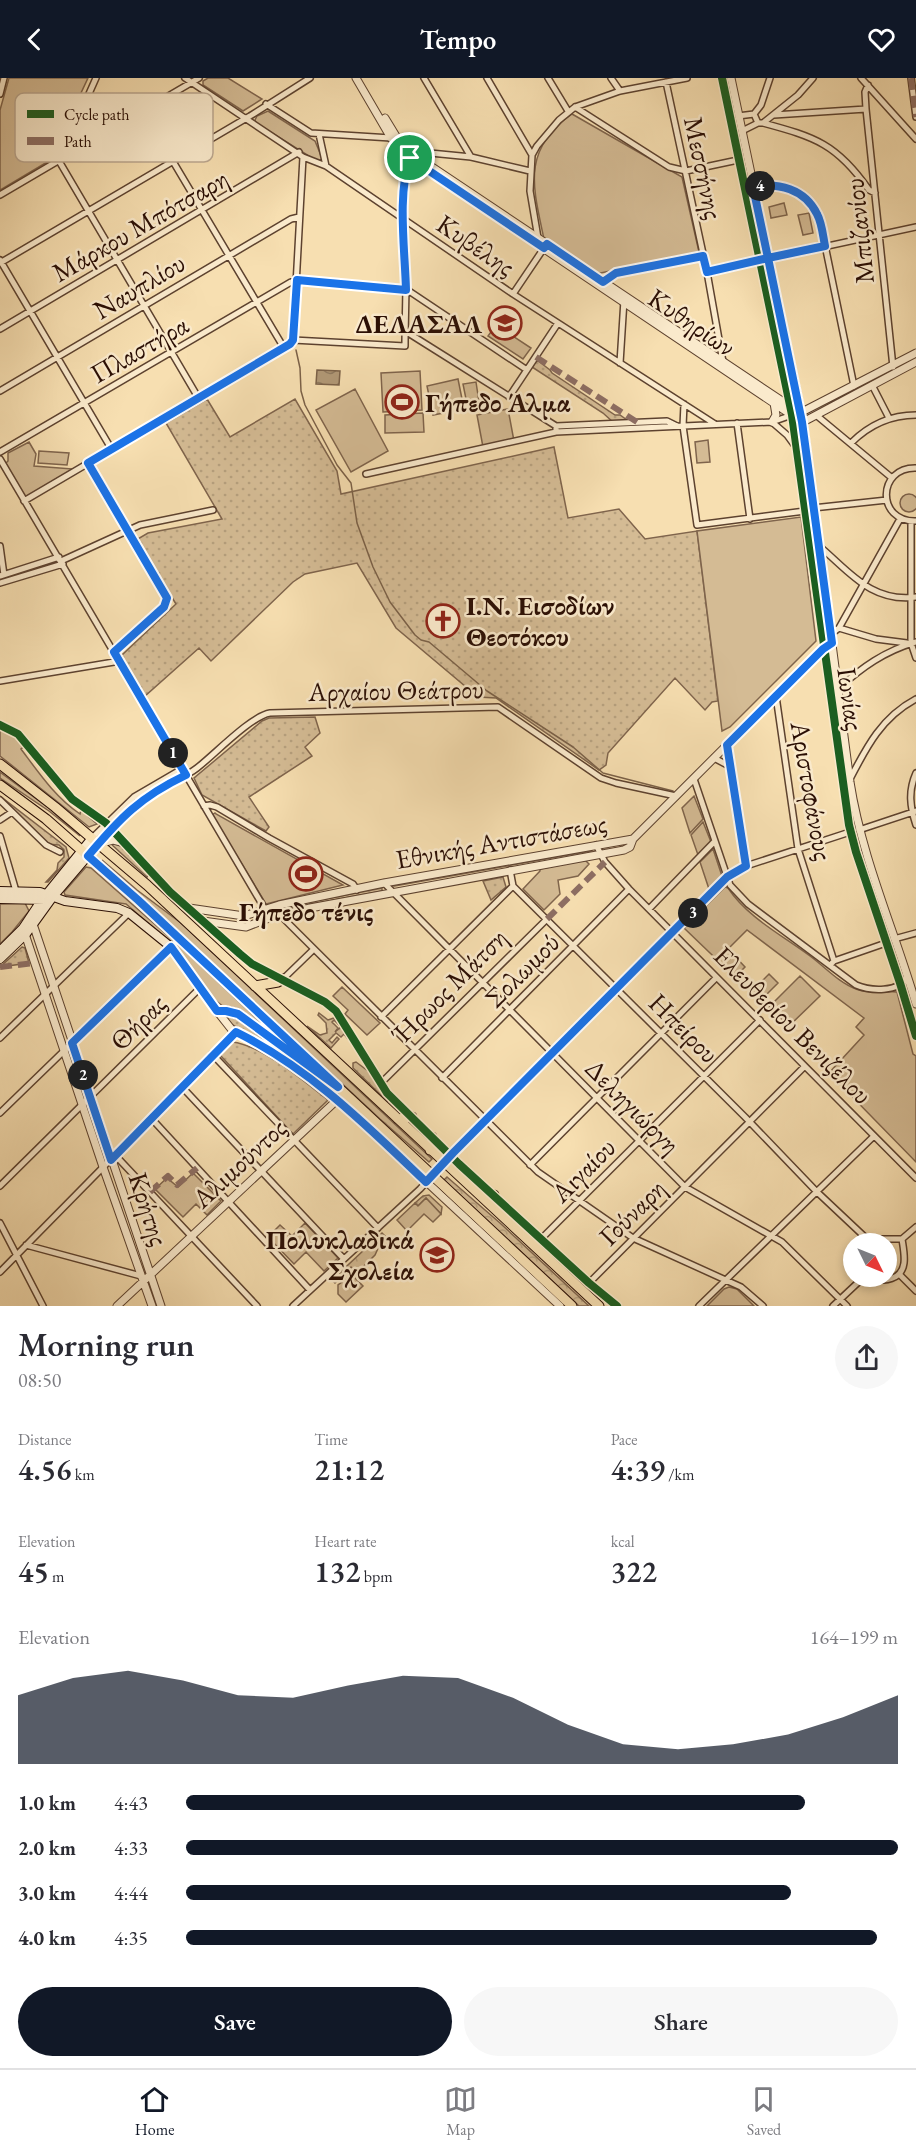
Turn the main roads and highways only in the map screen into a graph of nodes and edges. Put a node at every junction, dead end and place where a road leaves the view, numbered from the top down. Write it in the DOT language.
graph roads {
  1 [pos="0,764"];
  2 [pos="0,785"];
  3 [pos="95,841"];
  4 [pos="85,853"];
  5 [pos="0,891"];
  6 [pos="47,897"];
  7 [pos="0,900"];
  8 [pos="25,931"];
  9 [pos="0,951"];
  10 [pos="0,959"];
  11 [pos="283,979"];
  12 [pos="255,986"];
  13 [pos="217,1011"];
  14 [pos="338,1087"];
  15 [pos="412,1118"];
  16 [pos="398,1119"];
  17 [pos="432,1137"];
  18 [pos="430,1150"];
  19 [pos="478,1181"];
  20 [pos="480,1195"];
  21 [pos="494,1195"];
  22 [pos="494,1208"];
  23 [pos="572,1306"];
  24 [pos="599,1306"];
  1 -- 3 [label="main road"];
  2 -- 4 [label="main road"];
  3 -- 4 [label="main road"];
  3 -- 12 [label="main road"];
  4 -- 6 [label="main road"];
  4 -- 14 [label="main road"];
  5 -- 6 [label="main road"];
  6 -- 7 [label="main road"];
  6 -- 8 [label="main road"];
  6 -- 13 [label="main road"];
  8 -- 9 [label="main road"];
  8 -- 10 [label="main road"];
  11 -- 12 [label="main road"];
  12 -- 16 [label="main road"];
  13 -- 14 [label="main road"];
  14 -- 23 [label="main road"];
  15 -- 16 [label="main road"];
  16 -- 18 [label="main road"];
  17 -- 18 [label="main road"];
  18 -- 20 [label="main road"];
  19 -- 20 [label="main road"];
  20 -- 22 [label="main road"];
  21 -- 22 [label="main road"];
  22 -- 24 [label="main road"];
}
